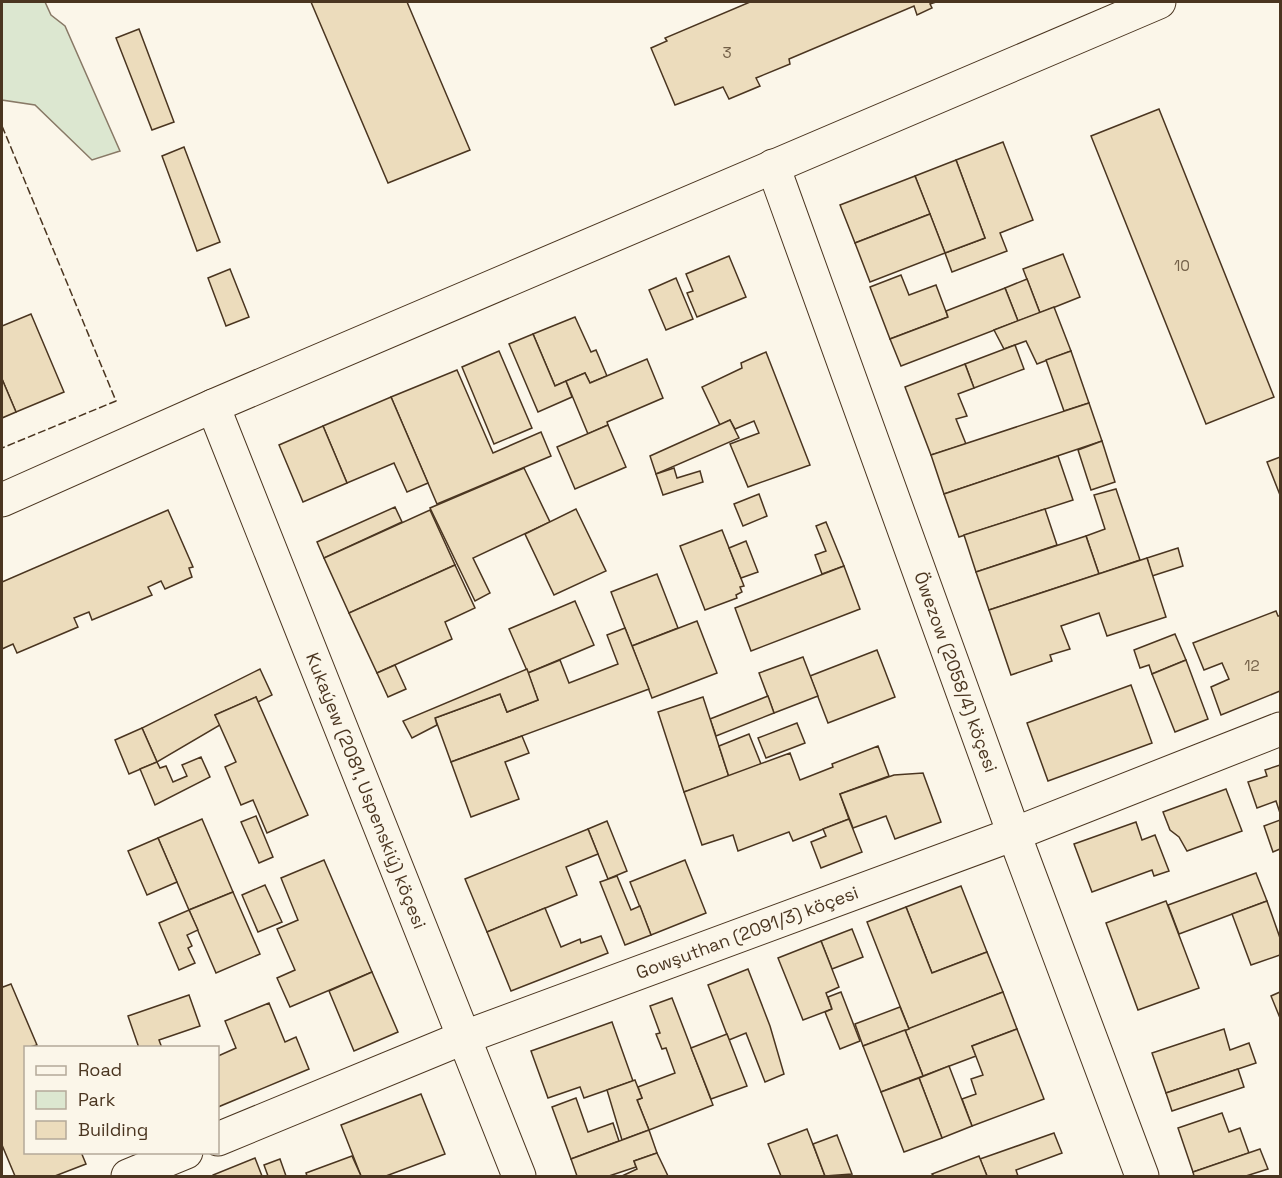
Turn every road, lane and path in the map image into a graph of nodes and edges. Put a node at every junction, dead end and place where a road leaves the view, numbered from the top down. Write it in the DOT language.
graph roads {
  1 [pos="1158,2"];
  2 [pos="773,166"];
  3 [pos="213,406"];
  4 [pos="2,500"];
  5 [pos="1281,729"];
  6 [pos="1014,834"];
  7 [pos="465,1037"];
  8 [pos="219,1139"];
  9 [pos="181,1154"];
  10 [pos="128,1176"];
  11 [pos="519,1176"];
  12 [pos="1142,1176"];
  1 -- 2 [label="street"];
  2 -- 3 [label="street"];
  2 -- 6 [label="street, Öwezow (2058/4) köçesi"];
  3 -- 4 [label="street"];
  3 -- 7 [label="street, Kukaýew (2081, Uspenskiý) köçesi"];
  5 -- 6 [label="street, Gowşuthan (2091/3) köçesi"];
  6 -- 7 [label="street, Gowşuthan (2091/3) köçesi"];
  6 -- 12 [label="street, Öwezow (2058/4) köçesi"];
  7 -- 8 [label="street, Gowşuthan (2091/3) köçesi"];
  7 -- 11 [label="street, Kukaýew (2081, Uspenskiý) köçesi"];
  9 -- 10 [label="street"];
}
